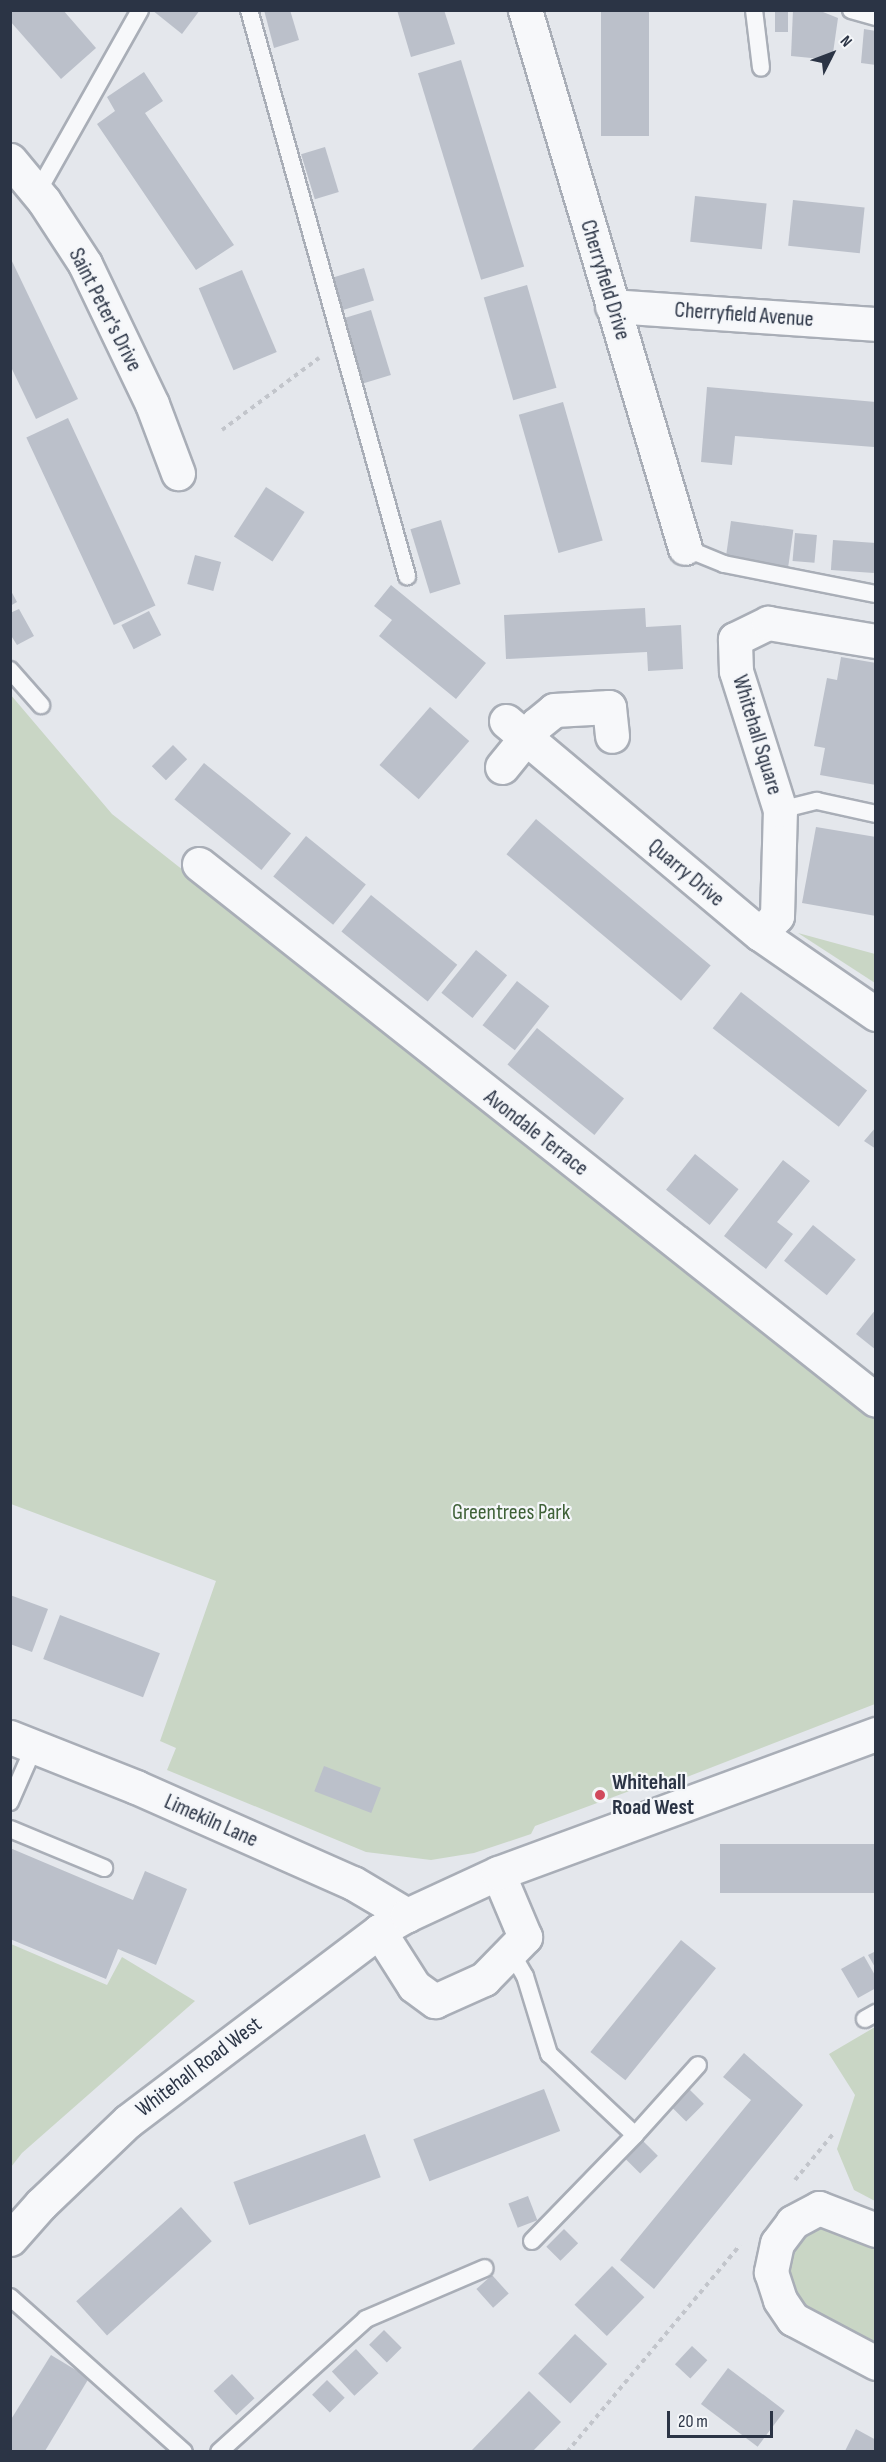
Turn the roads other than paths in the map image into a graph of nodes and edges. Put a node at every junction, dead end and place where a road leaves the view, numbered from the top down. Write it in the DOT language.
graph roads {
  1 [pos="140,10"];
  2 [pos="249,10"];
  3 [pos="525,10"];
  4 [pos="754,10"];
  5 [pos="851,10"];
  6 [pos="876,17"];
  7 [pos="760,68"];
  8 [pos="10,160"];
  9 [pos="37,193"];
  10 [pos="612,306"];
  11 [pos="876,324"];
  12 [pos="178,473"];
  13 [pos="685,549"];
  14 [pos="407,576"];
  15 [pos="876,594"];
  16 [pos="876,641"];
  17 [pos="10,670"];
  18 [pos="41,705"];
  19 [pos="515,730"];
  20 [pos="612,736"];
  21 [pos="502,767"];
  22 [pos="780,810"];
  23 [pos="876,814"];
  24 [pos="199,864"];
  25 [pos="760,934"];
  26 [pos="876,1014"];
  27 [pos="876,1400"];
  28 [pos="876,1734"];
  29 [pos="22,1742"];
  30 [pos="10,1802"];
  31 [pos="10,1829"];
  32 [pos="105,1868"];
  33 [pos="498,1873"];
  34 [pos="393,1923"];
  35 [pos="510,1952"];
  36 [pos="698,2065"];
  37 [pos="635,2135"];
  38 [pos="876,2230"];
  39 [pos="10,2239"];
  40 [pos="532,2241"];
  41 [pos="485,2268"];
  42 [pos="10,2296"];
  43 [pos="876,2363"];
  44 [pos="184,2451"];
  45 [pos="219,2451"];
  1 -- 9 [label="lane"];
  2 -- 14 [label="lane"];
  3 -- 10 [label="street, Cherryfield Drive"];
  4 -- 7 [label="lane"];
  5 -- 6 [label="lane"];
  8 -- 9 [label="street, Saint Peter's Drive"];
  9 -- 12 [label="street, Saint Peter's Drive"];
  10 -- 11 [label="street, Cherryfield Avenue"];
  10 -- 13 [label="street, Cherryfield Drive"];
  13 -- 15 [label="lane"];
  16 -- 22 [label="street, Whitehall Square"];
  17 -- 18 [label="lane"];
  19 -- 20 [label="street"];
  19 -- 21 [label="street"];
  19 -- 25 [label="street, Quarry Drive"];
  22 -- 23 [label="lane"];
  22 -- 25 [label="street, Whitehall Square"];
  24 -- 27 [label="street, Avondale Terrace"];
  25 -- 26 [label="street, Quarry Drive"];
  28 -- 33 [label="street, Whitehall Road West"];
  29 -- 30 [label="lane"];
  29 -- 34 [label="street, Limekiln Lane"];
  31 -- 32 [label="lane"];
  33 -- 34 [label="street, Whitehall Road West"];
  33 -- 35 [label="street"];
  34 -- 35 [label="street"];
  34 -- 39 [label="street, Whitehall Road West"];
  35 -- 37 [label="lane"];
  36 -- 37 [label="lane"];
  37 -- 40 [label="lane"];
  38 -- 43 [label="street"];
  41 -- 45 [label="lane"];
  42 -- 44 [label="lane"];
}
